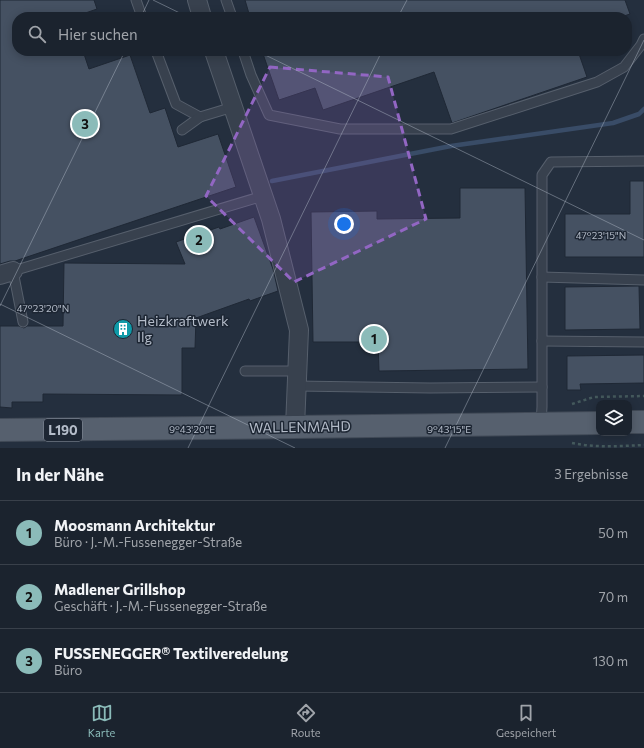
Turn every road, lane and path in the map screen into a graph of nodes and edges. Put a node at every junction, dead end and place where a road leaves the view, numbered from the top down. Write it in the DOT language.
graph roads {
  1 [pos="136,0"];
  2 [pos="196,0"];
  3 [pos="226,0"];
  4 [pos="140,12"];
  5 [pos="200,12"];
  6 [pos="230,12"];
  7 [pos="644,39"];
  8 [pos="158,56"];
  9 [pos="216,56"];
  10 [pos="245,56"];
  11 [pos="233,107"];
  12 [pos="200,117"];
  13 [pos="182,130"];
  14 [pos="644,161"];
  15 [pos="263,196"];
  16 [pos="7,273"];
  17 [pos="542,277"];
  18 [pos="644,280"];
  19 [pos="23,322"];
  20 [pos="542,341"];
  21 [pos="644,342"];
  22 [pos="245,372"];
  23 [pos="297,379"];
  24 [pos="542,387"];
  25 [pos="644,396"];
  26 [pos="570,405"];
  27 [pos="632,422"];
  28 [pos="644,422"];
  29 [pos="541,423"];
  30 [pos="596,423"];
  31 [pos="295,427"];
  32 [pos="0,430"];
  1 -- 4 [label="lane"];
  2 -- 5 [label="street"];
  3 -- 6 [label="lane"];
  7 -- 10 [label="lane"];
  8 -- 12 [label="lane"];
  9 -- 11 [label="street"];
  11 -- 12 [label="lane"];
  11 -- 15 [label="street"];
  12 -- 13 [label="lane"];
  14 -- 17 [label="lane"];
  15 -- 16 [label="lane"];
  15 -- 23 [label="street"];
  16 -- 19 [label="lane"];
  17 -- 18 [label="lane"];
  17 -- 20 [label="lane"];
  20 -- 21 [label="lane"];
  20 -- 24 [label="lane"];
  22 -- 23 [label="lane"];
  23 -- 24 [label="lane"];
  23 -- 31 [label="street"];
  24 -- 29 [label="lane"];
  25 -- 26 [label="path"];
  27 -- 28 [label="main road"];
  29 -- 30 [label="main road, WALLENMAHD / L190"];
  29 -- 31 [label="main road, WALLENMAHD / L190"];
  31 -- 32 [label="main road, WALLENMAHD / L190"];
}
